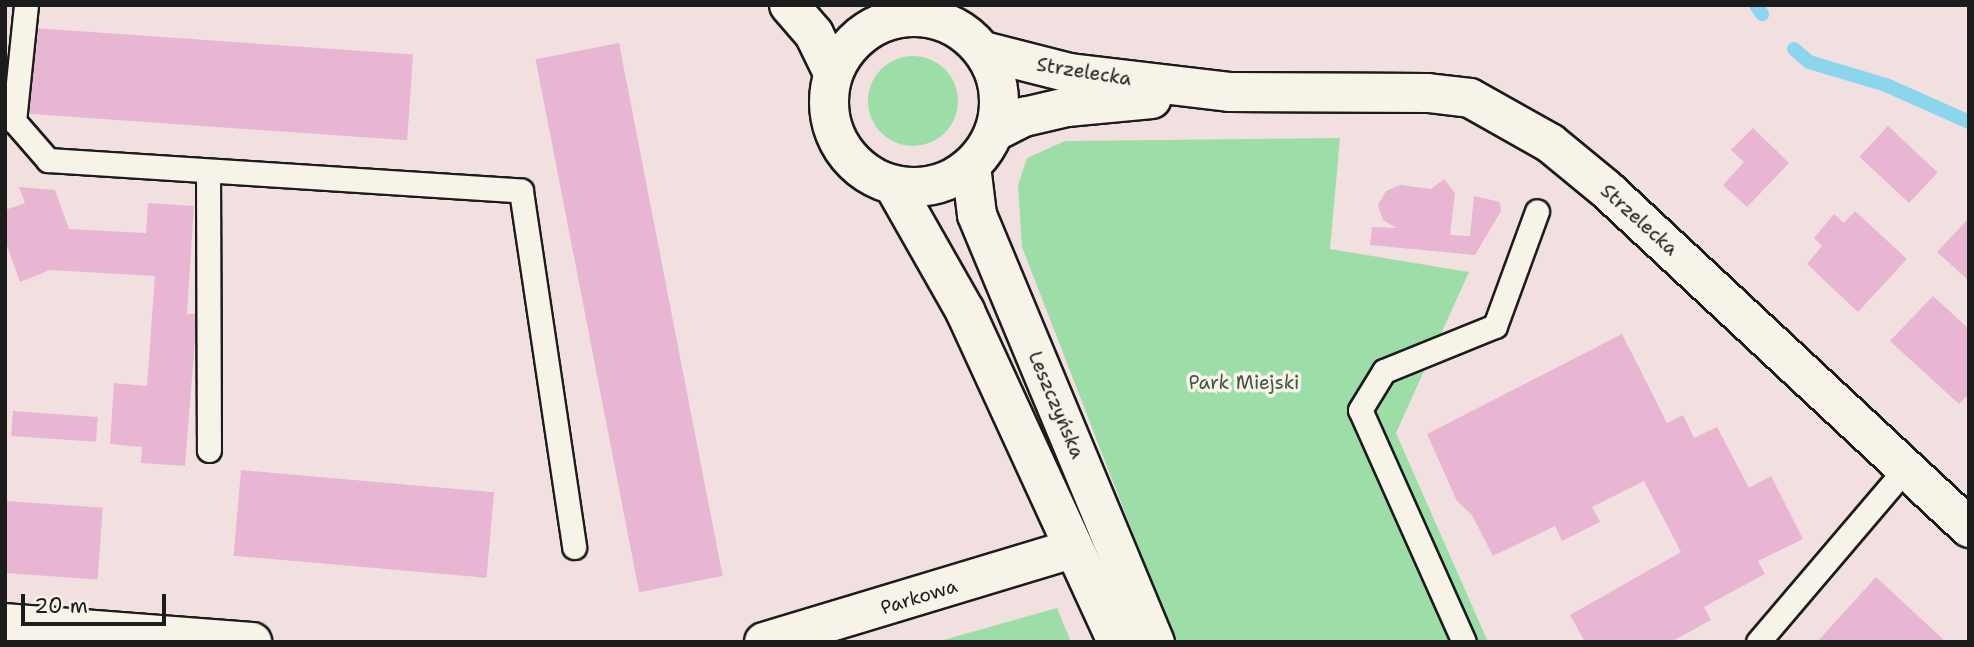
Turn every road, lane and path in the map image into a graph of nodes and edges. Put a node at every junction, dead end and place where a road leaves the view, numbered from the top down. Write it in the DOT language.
graph roads {
  1 [pos="26,5"];
  2 [pos="789,5"];
  3 [pos="884,12"];
  4 [pos="983,51"];
  5 [pos="833,73"];
  6 [pos="1229,92"];
  7 [pos="994,132"];
  8 [pos="971,166"];
  9 [pos="208,171"];
  10 [pos="894,186"];
  11 [pos="1537,211"];
  12 [pos="209,450"];
  13 [pos="1905,470"];
  14 [pos="1969,528"];
  15 [pos="574,547"];
  16 [pos="1073,549"];
  17 [pos="5,624"];
  18 [pos="252,642"];
  19 [pos="764,642"];
  20 [pos="1117,642"];
  21 [pos="1155,642"];
  22 [pos="1464,642"];
  23 [pos="1758,642"];
  1 -- 9 [label="lane"];
  2 -- 5 [label="street"];
  3 -- 4 [label="street"];
  3 -- 5 [label="street"];
  4 -- 6 [label="street, Strzelecka"];
  4 -- 7 [label="street"];
  5 -- 10 [label="street"];
  6 -- 7 [label="street, Strzelecka"];
  6 -- 13 [label="street, Strzelecka"];
  7 -- 8 [label="street"];
  8 -- 10 [label="street"];
  8 -- 21 [label="street, Leszczyńska"];
  9 -- 12 [label="lane"];
  9 -- 15 [label="lane"];
  10 -- 16 [label="street"];
  11 -- 22 [label="lane"];
  13 -- 14 [label="street, Strzelecka"];
  13 -- 23 [label="lane"];
  16 -- 19 [label="street, Parkowa"];
  16 -- 20 [label="street"];
  17 -- 18 [label="street"];
}
